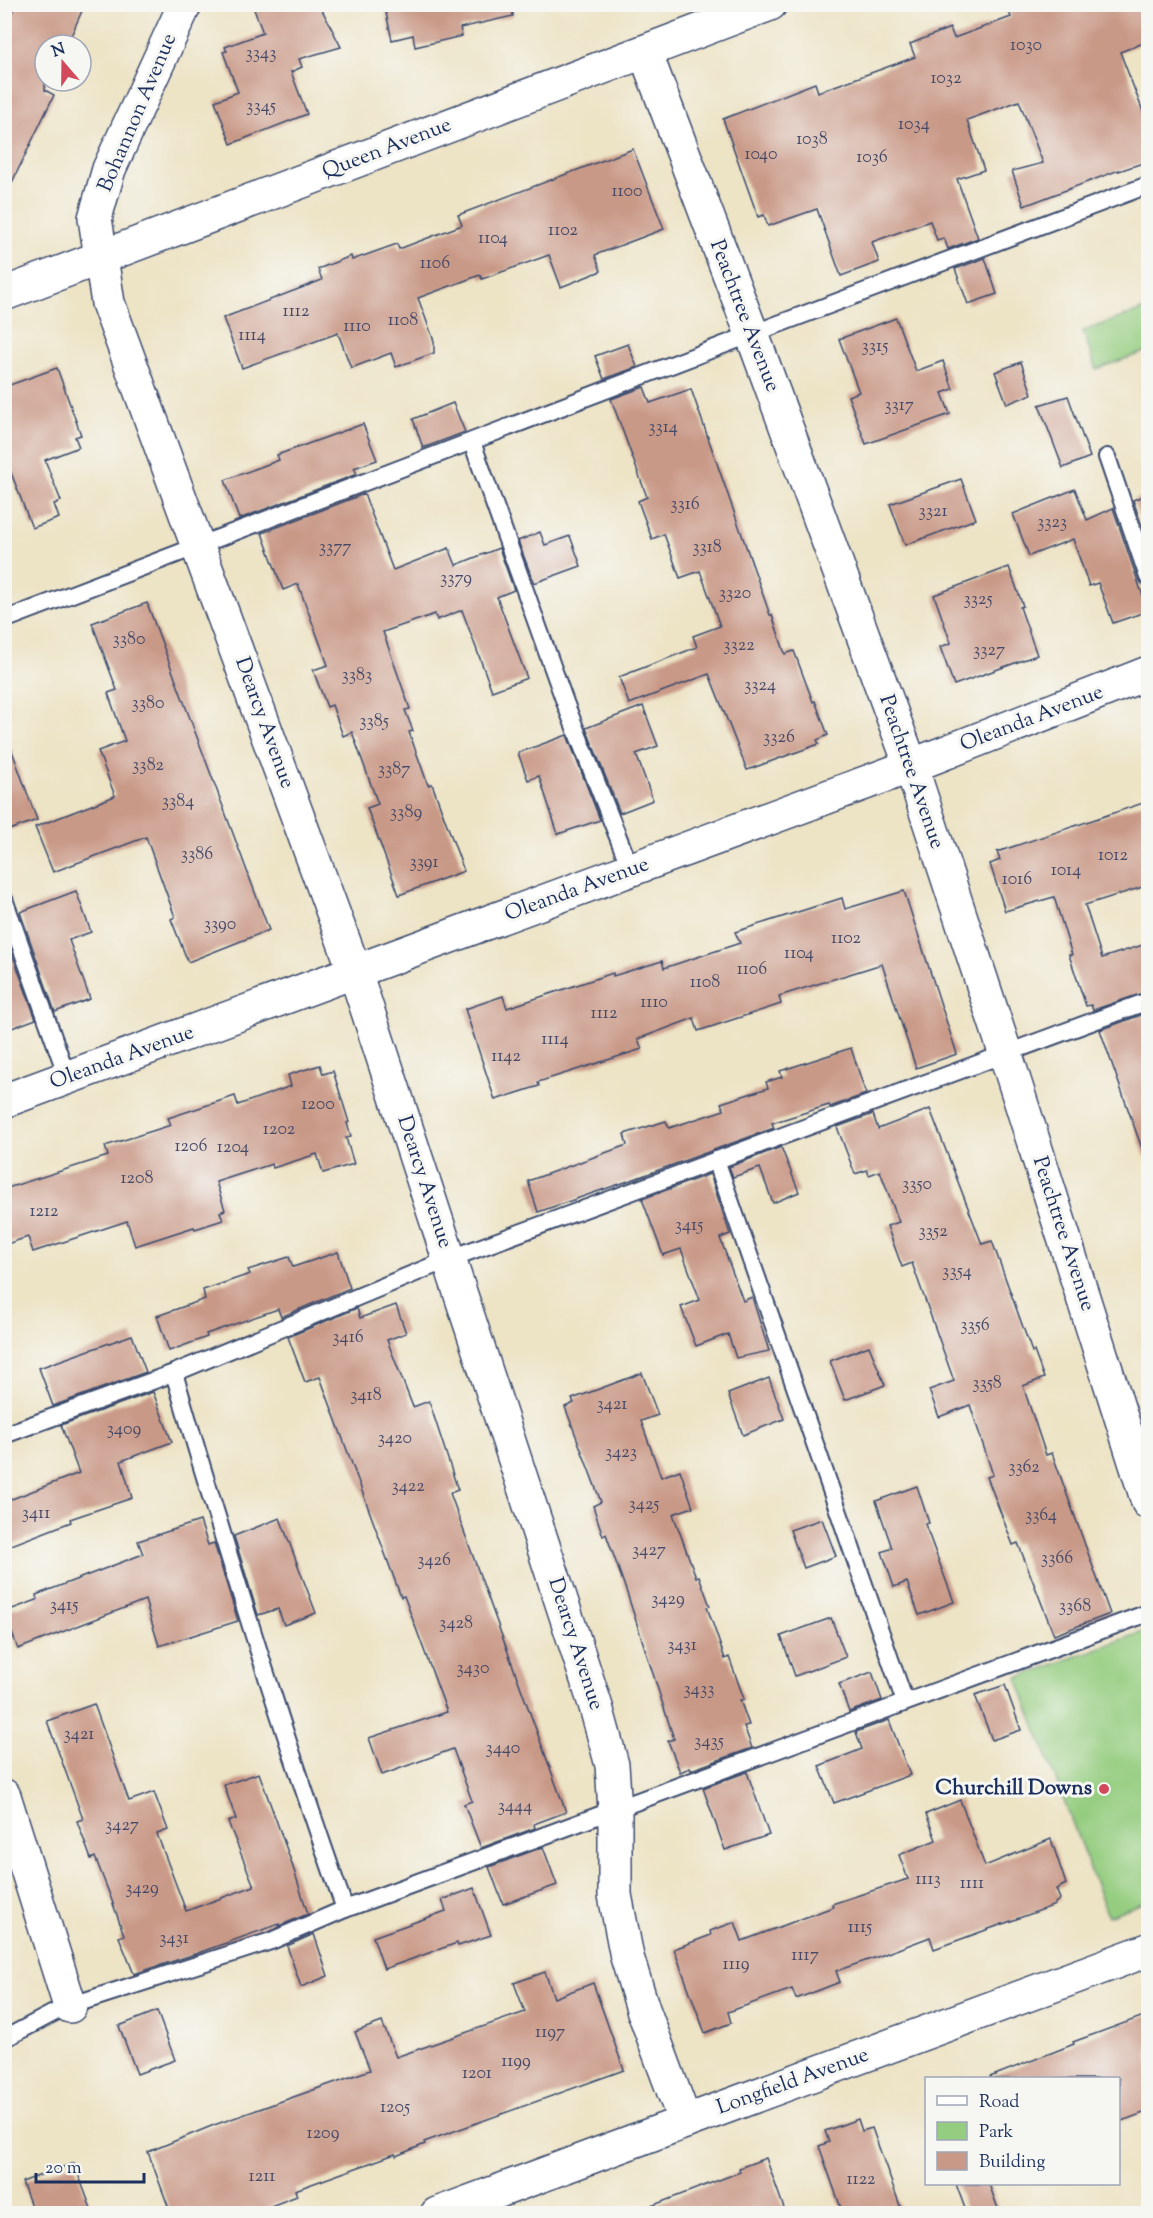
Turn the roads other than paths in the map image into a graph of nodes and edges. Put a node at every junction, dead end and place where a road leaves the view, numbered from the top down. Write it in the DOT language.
graph roads {
  1 [pos="185,4"];
  2 [pos="770,4"];
  3 [pos="645,52"];
  4 [pos="1149,185"];
  5 [pos="100,258"];
  6 [pos="4,294"];
  7 [pos="752,334"];
  8 [pos="472,442"];
  9 [pos="1107,457"];
  10 [pos="198,546"];
  11 [pos="1149,578"];
  12 [pos="4,620"];
  13 [pos="1149,673"];
  14 [pos="911,766"];
  15 [pos="631,870"];
  16 [pos="4,899"];
  17 [pos="356,972"];
  18 [pos="1149,1001"];
  19 [pos="1005,1052"];
  20 [pos="68,1078"];
  21 [pos="4,1101"];
  22 [pos="716,1160"];
  23 [pos="449,1259"];
  24 [pos="174,1373"];
  25 [pos="4,1434"];
  26 [pos="1149,1502"];
  27 [pos="1149,1613"];
  28 [pos="905,1702"];
  29 [pos="4,1796"];
  30 [pos="615,1810"];
  31 [pos="345,1909"];
  32 [pos="1149,1950"];
  33 [pos="70,2006"];
  34 [pos="4,2039"];
  35 [pos="685,2122"];
  36 [pos="437,2214"];
  1 -- 5 [label="street, Bohannon Avenue"];
  2 -- 3 [label="street, Queen Avenue"];
  3 -- 5 [label="street, Queen Avenue"];
  3 -- 7 [label="street, Peachtree Avenue"];
  4 -- 7 [label="lane"];
  5 -- 6 [label="street, Queen Avenue"];
  5 -- 10 [label="street, Dearcy Avenue"];
  7 -- 8 [label="lane"];
  7 -- 14 [label="street, Peachtree Avenue"];
  8 -- 10 [label="lane"];
  8 -- 15 [label="lane"];
  9 -- 11 [label="lane"];
  10 -- 12 [label="lane"];
  10 -- 17 [label="street, Dearcy Avenue"];
  13 -- 14 [label="street, Oleanda Avenue"];
  14 -- 15 [label="street, Oleanda Avenue"];
  14 -- 19 [label="street, Peachtree Avenue"];
  15 -- 17 [label="street, Oleanda Avenue"];
  16 -- 20 [label="lane"];
  17 -- 20 [label="street, Oleanda Avenue"];
  17 -- 23 [label="street, Dearcy Avenue"];
  18 -- 19 [label="lane"];
  19 -- 22 [label="lane"];
  19 -- 26 [label="street, Peachtree Avenue"];
  20 -- 21 [label="street, Oleanda Avenue"];
  22 -- 23 [label="lane"];
  22 -- 28 [label="lane"];
  23 -- 24 [label="lane"];
  23 -- 30 [label="street, Dearcy Avenue"];
  24 -- 25 [label="lane"];
  24 -- 31 [label="lane"];
  27 -- 28 [label="lane"];
  28 -- 30 [label="lane"];
  29 -- 33 [label="street"];
  30 -- 31 [label="lane"];
  30 -- 35 [label="street, Dearcy Avenue"];
  31 -- 33 [label="lane"];
  32 -- 35 [label="street, Longfield Avenue"];
  33 -- 34 [label="lane"];
  35 -- 36 [label="street, Longfield Avenue"];
}
